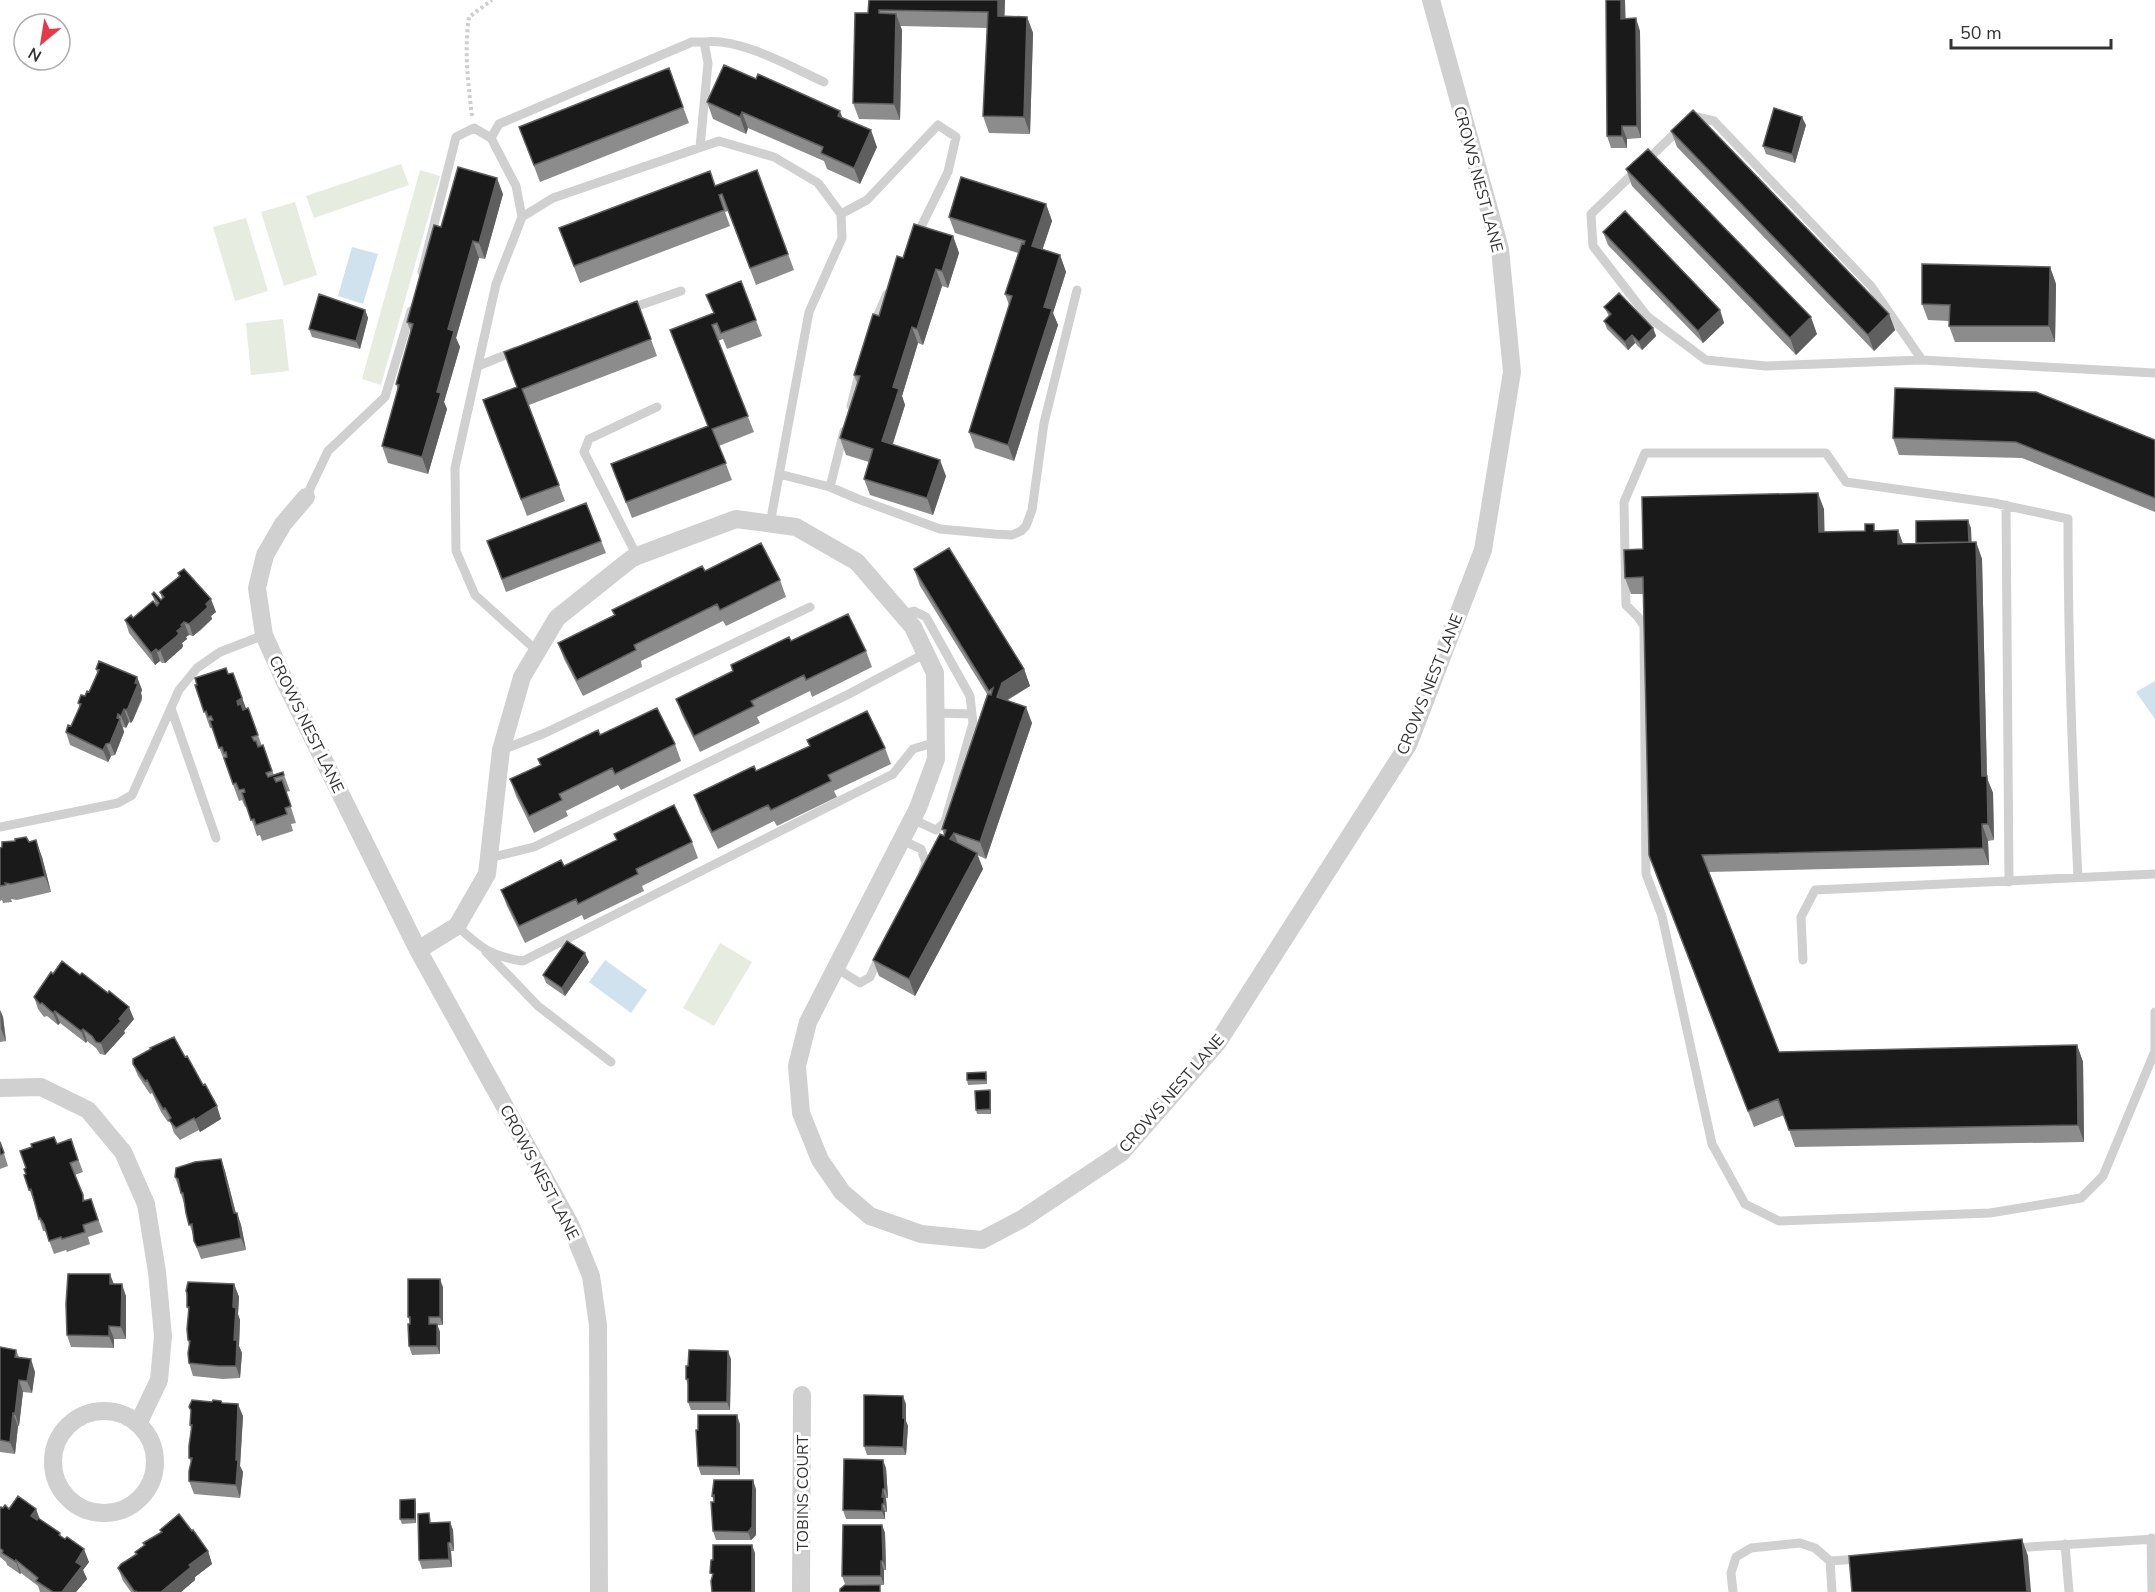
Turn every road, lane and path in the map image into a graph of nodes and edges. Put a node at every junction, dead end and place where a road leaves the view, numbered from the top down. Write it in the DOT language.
graph roads {
  1 [pos="492,0"];
  2 [pos="1431,0"];
  3 [pos="704,42"];
  4 [pos="824,82"];
  5 [pos="474,128"];
  6 [pos="491,138"];
  7 [pos="700,147"];
  8 [pos="841,214"];
  9 [pos="522,217"];
  10 [pos="911,247"];
  11 [pos="418,285"];
  12 [pos="891,288"];
  13 [pos="1077,290"];
  14 [pos="681,291"];
  15 [pos="412,307"];
  16 [pos="614,315"];
  17 [pos="869,340"];
  18 [pos="527,346"];
  19 [pos="1922,360"];
  20 [pos="862,363"];
  21 [pos="478,366"];
  22 [pos="2155,373"];
  23 [pos="657,407"];
  24 [pos="779,474"];
  25 [pos="830,487"];
  26 [pos="306,497"];
  27 [pos="2006,505"];
  28 [pos="770,524"];
  29 [pos="637,556"];
  30 [pos="810,607"];
  31 [pos="903,615"];
  32 [pos="264,635"];
  33 [pos="537,651"];
  34 [pos="926,653"];
  35 [pos="171,708"];
  36 [pos="936,713"];
  37 [pos="972,714"];
  38 [pos="936,742"];
  39 [pos="501,750"];
  40 [pos="912,819"];
  41 [pos="0,827"];
  42 [pos="216,838"];
  43 [pos="902,840"];
  44 [pos="489,858"];
  45 [pos="2155,874"];
  46 [pos="2078,878"];
  47 [pos="2009,882"];
  48 [pos="916,884"];
  49 [pos="457,926"];
  50 [pos="885,946"];
  51 [pos="418,950"];
  52 [pos="484,950"];
  53 [pos="1803,960"];
  54 [pos="836,968"];
  55 [pos="2155,1012"];
  56 [pos="611,1062"];
  57 [pos="0,1088"];
  58 [pos="802,1395"];
  59 [pos="138,1424"];
  60 [pos="2153,1538"];
  61 [pos="2065,1544"];
  62 [pos="2008,1548"];
  63 [pos="1866,1558"];
  64 [pos="1830,1561"];
  65 [pos="599,1592"];
  66 [pos="801,1592"];
  67 [pos="1733,1592"];
  68 [pos="1832,1592"];
  69 [pos="2069,1592"];
  70 [pos="2152,1592"];
  1 -- 5 [label="path"];
  2 -- 54 [label="street, CROWS NEST LANE"];
  3 -- 4 [label="lane"];
  3 -- 6 [label="lane"];
  3 -- 7 [label="lane"];
  5 -- 6 [label="lane"];
  5 -- 11 [label="lane"];
  6 -- 9 [label="lane"];
  7 -- 8 [label="lane"];
  7 -- 9 [label="lane"];
  8 -- 10 [label="lane"];
  8 -- 24 [label="lane"];
  9 -- 21 [label="lane"];
  12 -- 17 [label="lane"];
  13 -- 25 [label="lane"];
  14 -- 16 [label="lane"];
  15 -- 26 [label="lane"];
  18 -- 21 [label="lane"];
  19 -- 19 [label="lane"];
  19 -- 22 [label="lane"];
  20 -- 25 [label="lane"];
  21 -- 33 [label="lane"];
  23 -- 29 [label="lane"];
  24 -- 25 [label="lane"];
  24 -- 28 [label="lane"];
  26 -- 32 [label="street, CROWS NEST LANE"];
  27 -- 46 [label="lane"];
  27 -- 47 [label="lane"];
  27 -- 55 [label="lane"];
  28 -- 29 [label="street, CROWS NEST LANE"];
  28 -- 31 [label="street, CROWS NEST LANE"];
  29 -- 33 [label="street, CROWS NEST LANE"];
  30 -- 39 [label="lane"];
  31 -- 34 [label="street, CROWS NEST LANE"];
  31 -- 37 [label="lane"];
  32 -- 35 [label="lane"];
  32 -- 51 [label="street, CROWS NEST LANE"];
  33 -- 39 [label="street, CROWS NEST LANE"];
  34 -- 36 [label="street, CROWS NEST LANE"];
  34 -- 44 [label="lane"];
  35 -- 41 [label="lane"];
  35 -- 42 [label="lane"];
  36 -- 37 [label="lane"];
  36 -- 38 [label="street, CROWS NEST LANE"];
  37 -- 40 [label="lane"];
  38 -- 40 [label="street, CROWS NEST LANE"];
  38 -- 52 [label="lane"];
  39 -- 44 [label="street, CROWS NEST LANE"];
  40 -- 43 [label="street, CROWS NEST LANE"];
  43 -- 48 [label="lane"];
  43 -- 54 [label="street, CROWS NEST LANE"];
  44 -- 49 [label="street, CROWS NEST LANE"];
  45 -- 46 [label="lane"];
  46 -- 47 [label="lane"];
  47 -- 53 [label="lane"];
  49 -- 51 [label="street, CROWS NEST LANE"];
  49 -- 52 [label="lane"];
  50 -- 54 [label="lane"];
  51 -- 65 [label="street, CROWS NEST LANE"];
  52 -- 56 [label="lane"];
  57 -- 59 [label="street"];
  58 -- 66 [label="street, TOBINS COURT"];
  59 -- 59 [label="street"];
  60 -- 61 [label="lane"];
  60 -- 70 [label="lane"];
  61 -- 62 [label="lane"];
  61 -- 69 [label="lane"];
  63 -- 64 [label="lane"];
  64 -- 67 [label="lane"];
  64 -- 68 [label="lane"];
}
